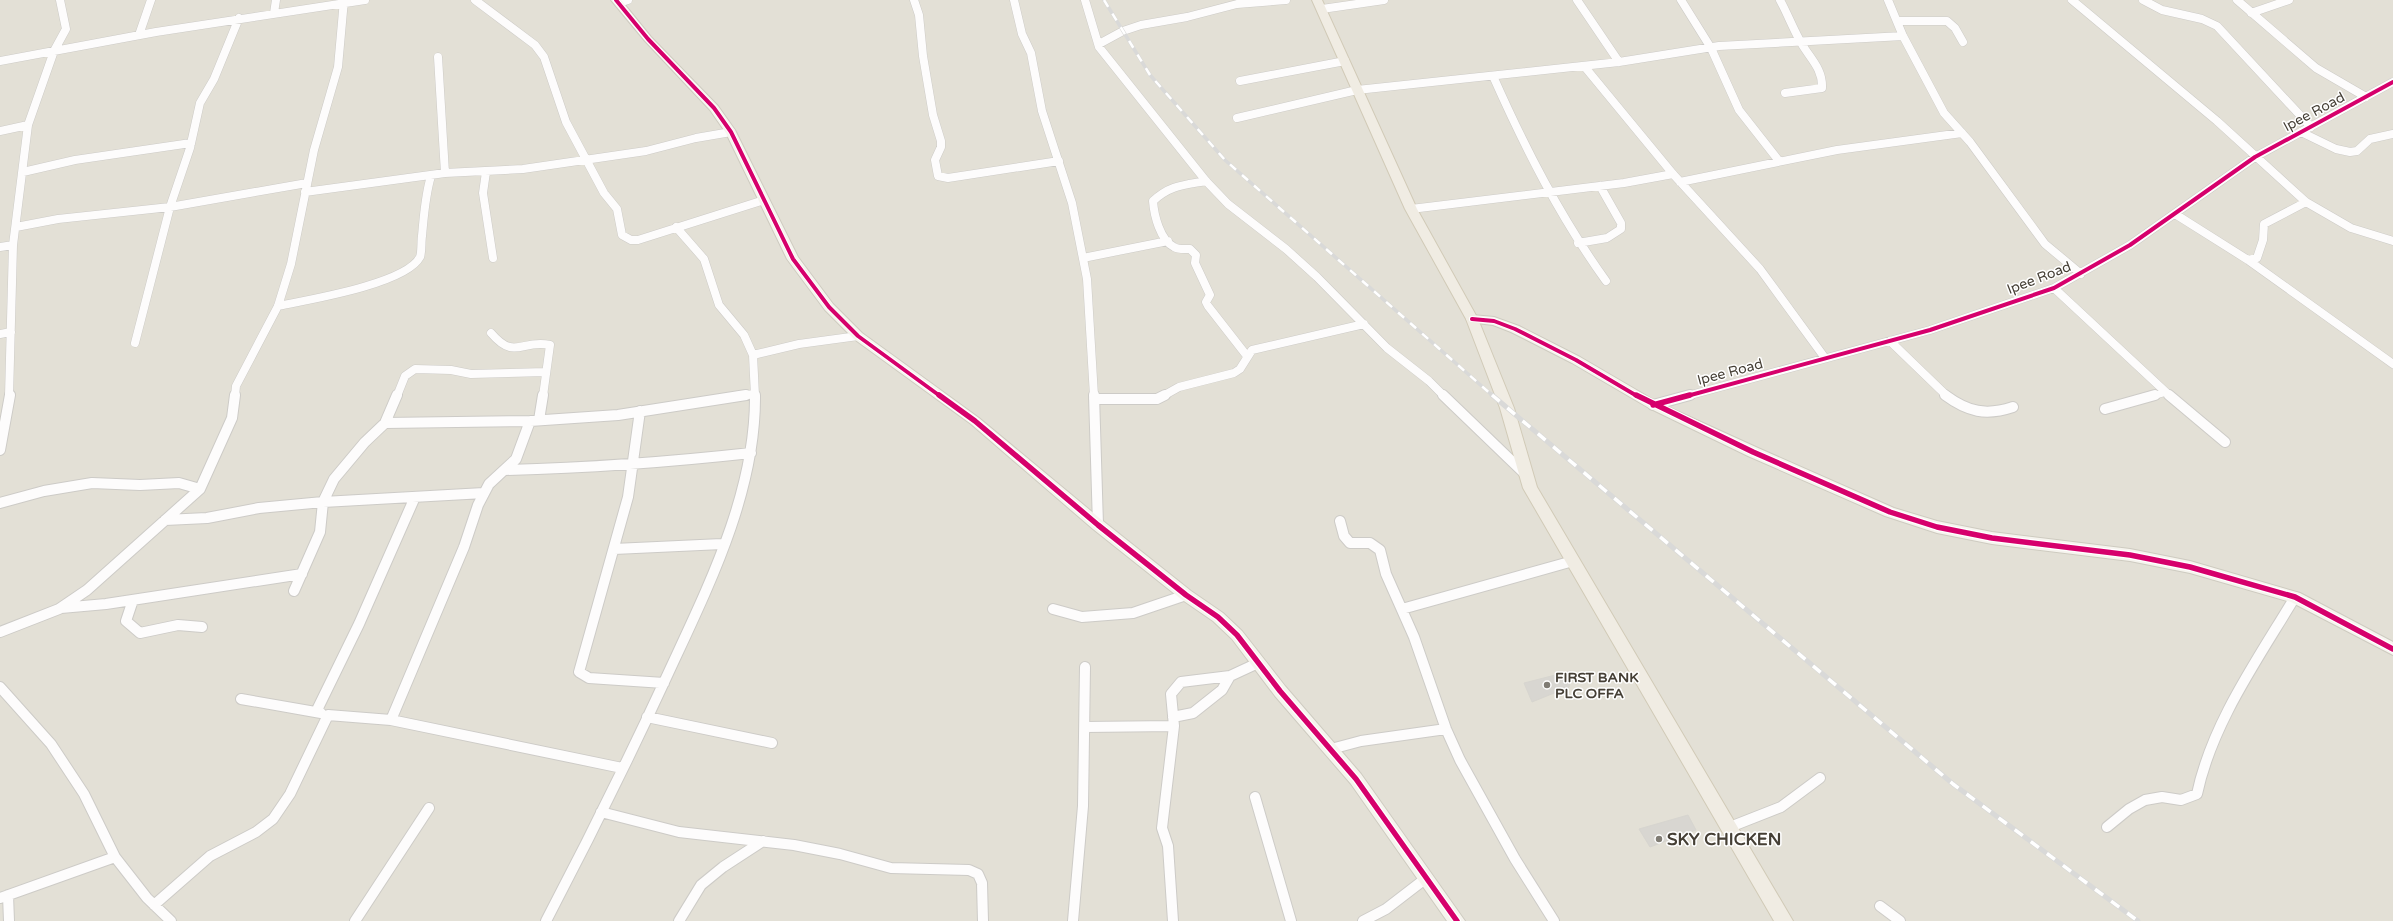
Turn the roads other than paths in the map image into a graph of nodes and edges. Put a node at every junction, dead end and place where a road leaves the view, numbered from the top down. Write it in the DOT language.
graph roads {
  1 [pos="60,0"];
  2 [pos="151,0"];
  3 [pos="276,0"];
  4 [pos="365,0"];
  5 [pos="475,0"];
  6 [pos="914,0"];
  7 [pos="1014,0"];
  8 [pos="1085,0"];
  9 [pos="1286,0"];
  10 [pos="1384,0"];
  11 [pos="1577,0"];
  12 [pos="1681,0"];
  13 [pos="1780,0"];
  14 [pos="1888,0"];
  15 [pos="2072,0"];
  16 [pos="2143,0"];
  17 [pos="2237,0"];
  18 [pos="2289,0"];
  19 [pos="344,1"];
  20 [pos="621,1"];
  21 [pos="1320,4"];
  22 [pos="274,13"];
  23 [pos="2251,13"];
  24 [pos="239,18"];
  25 [pos="1898,20"];
  26 [pos="139,35"];
  27 [pos="1903,36"];
  28 [pos="1799,41"];
  29 [pos="1963,42"];
  30 [pos="1099,44"];
  31 [pos="1711,48"];
  32 [pos="54,51"];
  33 [pos="438,57"];
  34 [pos="1344,60"];
  35 [pos="0,61"];
  36 [pos="1618,62"];
  37 [pos="1584,66"];
  38 [pos="1493,76"];
  39 [pos="1240,81"];
  40 [pos="2393,82"];
  41 [pos="1357,90"];
  42 [pos="1785,93"];
  43 [pos="2366,97"];
  44 [pos="1237,118"];
  45 [pos="28,125"];
  46 [pos="2312,127"];
  47 [pos="0,131"];
  48 [pos="732,132"];
  49 [pos="2301,132"];
  50 [pos="1962,133"];
  51 [pos="2393,134"];
  52 [pos="192,143"];
  53 [pos="2255,157"];
  54 [pos="586,160"];
  55 [pos="1059,161"];
  56 [pos="1778,162"];
  57 [pos="23,172"];
  58 [pos="486,172"];
  59 [pos="445,173"];
  60 [pos="1673,174"];
  61 [pos="431,176"];
  62 [pos="1206,181"];
  63 [pos="1680,182"];
  64 [pos="1600,186"];
  65 [pos="306,187"];
  66 [pos="1548,192"];
  67 [pos="764,200"];
  68 [pos="2306,202"];
  69 [pos="170,206"];
  70 [pos="1411,209"];
  71 [pos="2175,214"];
  72 [pos="16,227"];
  73 [pos="676,227"];
  74 [pos="1168,241"];
  75 [pos="2393,241"];
  76 [pos="1578,243"];
  77 [pos="13,245"];
  78 [pos="0,247"];
  79 [pos="493,258"];
  80 [pos="1083,258"];
  81 [pos="2248,260"];
  82 [pos="2081,274"];
  83 [pos="1606,281"];
  84 [pos="2054,288"];
  85 [pos="278,306"];
  86 [pos="1472,319"];
  87 [pos="1364,324"];
  88 [pos="11,332"];
  89 [pos="491,333"];
  90 [pos="0,334"];
  91 [pos="858,336"];
  92 [pos="1890,341"];
  93 [pos="135,343"];
  94 [pos="753,355"];
  95 [pos="1247,356"];
  96 [pos="1825,358"];
  97 [pos="2393,364"];
  98 [pos="546,372"];
  99 [pos="2165,392"];
  100 [pos="10,393"];
  101 [pos="0,394"];
  102 [pos="755,394"];
  103 [pos="1094,399"];
  104 [pos="1653,405"];
  105 [pos="2013,407"];
  106 [pos="2104,408"];
  107 [pos="640,411"];
  108 [pos="534,420"];
  109 [pos="385,423"];
  110 [pos="2225,442"];
  111 [pos="0,450"];
  112 [pos="751,453"];
  113 [pos="634,463"];
  114 [pos="505,470"];
  115 [pos="1524,473"];
  116 [pos="200,489"];
  117 [pos="484,493"];
  118 [pos="415,497"];
  119 [pos="323,502"];
  120 [pos="0,503"];
  121 [pos="165,520"];
  122 [pos="1340,521"];
  123 [pos="1098,525"];
  124 [pos="722,544"];
  125 [pos="614,549"];
  126 [pos="1573,561"];
  127 [pos="302,574"];
  128 [pos="294,591"];
  129 [pos="1186,595"];
  130 [pos="2295,597"];
  131 [pos="133,600"];
  132 [pos="59,608"];
  133 [pos="1053,609"];
  134 [pos="1402,609"];
  135 [pos="202,627"];
  136 [pos="0,632"];
  137 [pos="2393,649"];
  138 [pos="1258,663"];
  139 [pos="1085,667"];
  140 [pos="1230,676"];
  141 [pos="664,683"];
  142 [pos="0,687"];
  143 [pos="241,699"];
  144 [pos="316,712"];
  145 [pos="328,715"];
  146 [pos="647,717"];
  147 [pos="391,720"];
  148 [pos="1174,721"];
  149 [pos="1085,728"];
  150 [pos="1446,729"];
  151 [pos="772,743"];
  152 [pos="1331,749"];
  153 [pos="622,768"];
  154 [pos="1820,778"];
  155 [pos="1255,797"];
  156 [pos="428,808"];
  157 [pos="601,812"];
  158 [pos="1730,827"];
  159 [pos="2107,827"];
  160 [pos="763,841"];
  161 [pos="115,857"];
  162 [pos="1425,879"];
  163 [pos="4,896"];
  164 [pos="154,905"];
  165 [pos="1880,906"];
  166 [pos="1780,920"];
  167 [pos="9,921"];
  168 [pos="171,921"];
  169 [pos="355,921"];
  170 [pos="546,921"];
  171 [pos="679,921"];
  172 [pos="983,921"];
  173 [pos="1073,921"];
  174 [pos="1173,921"];
  175 [pos="1291,921"];
  176 [pos="1363,921"];
  177 [pos="1457,921"];
  178 [pos="1554,921"];
  179 [pos="1900,921"];
  1 -- 32 [label="street"];
  2 -- 26 [label="street"];
  3 -- 22 [label="street"];
  4 -- 19 [label="street"];
  5 -- 54 [label="street"];
  6 -- 55 [label="street"];
  7 -- 55 [label="street"];
  8 -- 30 [label="street"];
  9 -- 30 [label="street"];
  10 -- 21 [label="street"];
  11 -- 36 [label="street"];
  12 -- 31 [label="street"];
  13 -- 28 [label="street"];
  14 -- 25 [label="street"];
  15 -- 53 [label="street"];
  16 -- 46 [label="street"];
  17 -- 23 [label="street"];
  18 -- 23 [label="street"];
  19 -- 22 [label="street"];
  19 -- 65 [label="street"];
  20 -- 48 [label="street"];
  21 -- 34 [label="main road"];
  22 -- 24 [label="street"];
  23 -- 43 [label="street"];
  24 -- 26 [label="street"];
  24 -- 52 [label="street"];
  25 -- 27 [label="street"];
  25 -- 29 [label="street"];
  26 -- 32 [label="street"];
  27 -- 28 [label="street"];
  27 -- 50 [label="street"];
  28 -- 31 [label="street"];
  28 -- 42 [label="street"];
  30 -- 62 [label="street"];
  31 -- 36 [label="street"];
  31 -- 56 [label="street"];
  32 -- 35 [label="street"];
  32 -- 45 [label="street"];
  33 -- 59 [label="street"];
  34 -- 39 [label="street"];
  34 -- 41 [label="main road"];
  36 -- 37 [label="street"];
  37 -- 38 [label="street"];
  37 -- 60 [label="street"];
  38 -- 41 [label="street"];
  38 -- 66 [label="street"];
  40 -- 43 [label="street, Ipee Road"];
  41 -- 44 [label="street"];
  41 -- 70 [label="main road"];
  43 -- 46 [label="street, Ipee Road"];
  45 -- 47 [label="street"];
  45 -- 57 [label="street"];
  46 -- 49 [label="street, Ipee Road"];
  48 -- 54 [label="street"];
  48 -- 67 [label="street"];
  49 -- 51 [label="street"];
  49 -- 53 [label="street, Ipee Road"];
  50 -- 56 [label="street"];
  50 -- 82 [label="street"];
  52 -- 57 [label="street"];
  52 -- 69 [label="street"];
  53 -- 68 [label="street"];
  53 -- 71 [label="street, Ipee Road"];
  54 -- 58 [label="street"];
  54 -- 73 [label="street"];
  55 -- 80 [label="street"];
  56 -- 63 [label="street"];
  57 -- 72 [label="street"];
  58 -- 59 [label="street"];
  58 -- 79 [label="street"];
  59 -- 61 [label="street"];
  60 -- 63 [label="street"];
  60 -- 64 [label="street"];
  61 -- 65 [label="street"];
  61 -- 85 [label="street"];
  62 -- 74 [label="street"];
  62 -- 87 [label="street"];
  63 -- 96 [label="street"];
  64 -- 66 [label="street"];
  64 -- 76 [label="street"];
  65 -- 69 [label="street"];
  65 -- 85 [label="street"];
  66 -- 70 [label="street"];
  66 -- 76 [label="street"];
  67 -- 73 [label="street"];
  67 -- 91 [label="street"];
  68 -- 75 [label="street"];
  68 -- 81 [label="street"];
  69 -- 72 [label="street"];
  69 -- 93 [label="street"];
  70 -- 86 [label="main road"];
  71 -- 81 [label="street"];
  71 -- 82 [label="street, Ipee Road"];
  72 -- 77 [label="street"];
  73 -- 94 [label="street"];
  74 -- 80 [label="street"];
  74 -- 95 [label="street"];
  76 -- 83 [label="street"];
  77 -- 78 [label="street"];
  77 -- 88 [label="street"];
  80 -- 103 [label="street"];
  81 -- 97 [label="street"];
  82 -- 84 [label="street, Ipee Road"];
  84 -- 92 [label="street, Ipee Road"];
  84 -- 99 [label="street"];
  85 -- 116 [label="street"];
  86 -- 104 [label="street"];
  86 -- 115 [label="main road"];
  87 -- 95 [label="street"];
  87 -- 115 [label="street"];
  88 -- 90 [label="street"];
  88 -- 100 [label="street"];
  89 -- 98 [label="street"];
  91 -- 94 [label="street"];
  91 -- 123 [label="street"];
  92 -- 96 [label="street, Ipee Road"];
  92 -- 105 [label="street"];
  94 -- 102 [label="street"];
  95 -- 103 [label="street"];
  96 -- 104 [label="street, Ipee Road"];
  98 -- 108 [label="street"];
  98 -- 109 [label="street"];
  99 -- 106 [label="street"];
  99 -- 110 [label="street"];
  100 -- 101 [label="street"];
  100 -- 111 [label="street"];
  102 -- 107 [label="street"];
  102 -- 112 [label="street"];
  103 -- 123 [label="street"];
  104 -- 130 [label="street"];
  107 -- 108 [label="street"];
  107 -- 113 [label="street"];
  108 -- 109 [label="street"];
  108 -- 114 [label="street"];
  109 -- 119 [label="street"];
  112 -- 113 [label="street"];
  112 -- 124 [label="street"];
  113 -- 114 [label="street"];
  113 -- 125 [label="street"];
  114 -- 117 [label="street"];
  115 -- 126 [label="main road"];
  116 -- 120 [label="street"];
  116 -- 121 [label="street"];
  117 -- 118 [label="street"];
  117 -- 147 [label="street"];
  118 -- 119 [label="street"];
  118 -- 144 [label="street"];
  119 -- 121 [label="street"];
  119 -- 127 [label="street"];
  121 -- 132 [label="street"];
  122 -- 134 [label="street"];
  123 -- 129 [label="street"];
  124 -- 125 [label="street"];
  124 -- 141 [label="street"];
  125 -- 141 [label="street"];
  126 -- 134 [label="street"];
  126 -- 158 [label="main road"];
  127 -- 128 [label="street"];
  127 -- 131 [label="street"];
  129 -- 133 [label="street"];
  129 -- 138 [label="street"];
  130 -- 137 [label="street"];
  130 -- 159 [label="street"];
  131 -- 132 [label="street"];
  131 -- 135 [label="street"];
  132 -- 136 [label="street"];
  134 -- 150 [label="street"];
  138 -- 140 [label="street"];
  138 -- 152 [label="street"];
  139 -- 149 [label="street"];
  140 -- 148 [label="street"];
  140 -- 148 [label="street"];
  141 -- 146 [label="street"];
  142 -- 161 [label="street"];
  143 -- 144 [label="street"];
  144 -- 145 [label="street"];
  145 -- 147 [label="street"];
  145 -- 164 [label="street"];
  146 -- 151 [label="street"];
  146 -- 153 [label="street"];
  147 -- 153 [label="street"];
  148 -- 149 [label="street"];
  148 -- 174 [label="street"];
  149 -- 173 [label="street"];
  150 -- 152 [label="street"];
  150 -- 178 [label="street"];
  152 -- 162 [label="street"];
  153 -- 157 [label="street"];
  154 -- 158 [label="street"];
  155 -- 175 [label="street"];
  156 -- 169 [label="street"];
  157 -- 160 [label="street"];
  157 -- 170 [label="street"];
  158 -- 166 [label="main road"];
  160 -- 171 [label="street"];
  160 -- 172 [label="street"];
  161 -- 163 [label="street"];
  161 -- 164 [label="street"];
  162 -- 176 [label="street"];
  162 -- 177 [label="street"];
  163 -- 167 [label="street"];
  164 -- 168 [label="street"];
  165 -- 179 [label="street"];
}
